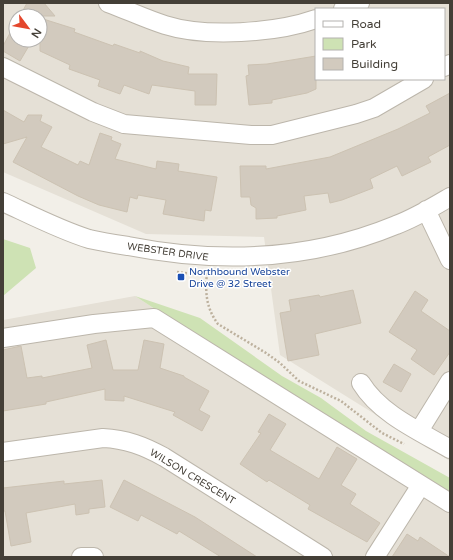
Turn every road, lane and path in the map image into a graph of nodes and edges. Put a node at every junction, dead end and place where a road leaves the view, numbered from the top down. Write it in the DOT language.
graph roads {
  1 [pos="108,3"];
  2 [pos="360,3"];
  3 [pos="346,8"];
  4 [pos="315,18"];
  5 [pos="3,67"];
  6 [pos="422,80"];
  7 [pos="450,197"];
  8 [pos="3,202"];
  9 [pos="426,210"];
  10 [pos="450,260"];
  11 [pos="206,274"];
  12 [pos="3,338"];
  13 [pos="450,381"];
  14 [pos="361,383"];
  15 [pos="419,431"];
  16 [pos="408,446"];
  17 [pos="450,449"];
  18 [pos="3,452"];
  19 [pos="421,485"];
  20 [pos="450,503"];
  21 [pos="81,557"];
  22 [pos="94,557"];
  23 [pos="323,557"];
  24 [pos="375,557"];
  1 -- 4 [label="street"];
  2 -- 3 [label="street"];
  5 -- 6 [label="street"];
  7 -- 9 [label="street, WEBSTER DRIVE"];
  8 -- 9 [label="street, WEBSTER DRIVE"];
  9 -- 10 [label="street"];
  11 -- 16 [label="path"];
  12 -- 19 [label="street"];
  13 -- 15 [label="street"];
  14 -- 15 [label="street"];
  15 -- 17 [label="street"];
  18 -- 23 [label="street, WILSON CRESCENT"];
  19 -- 20 [label="street"];
  19 -- 24 [label="street"];
  21 -- 22 [label="street"];
}
